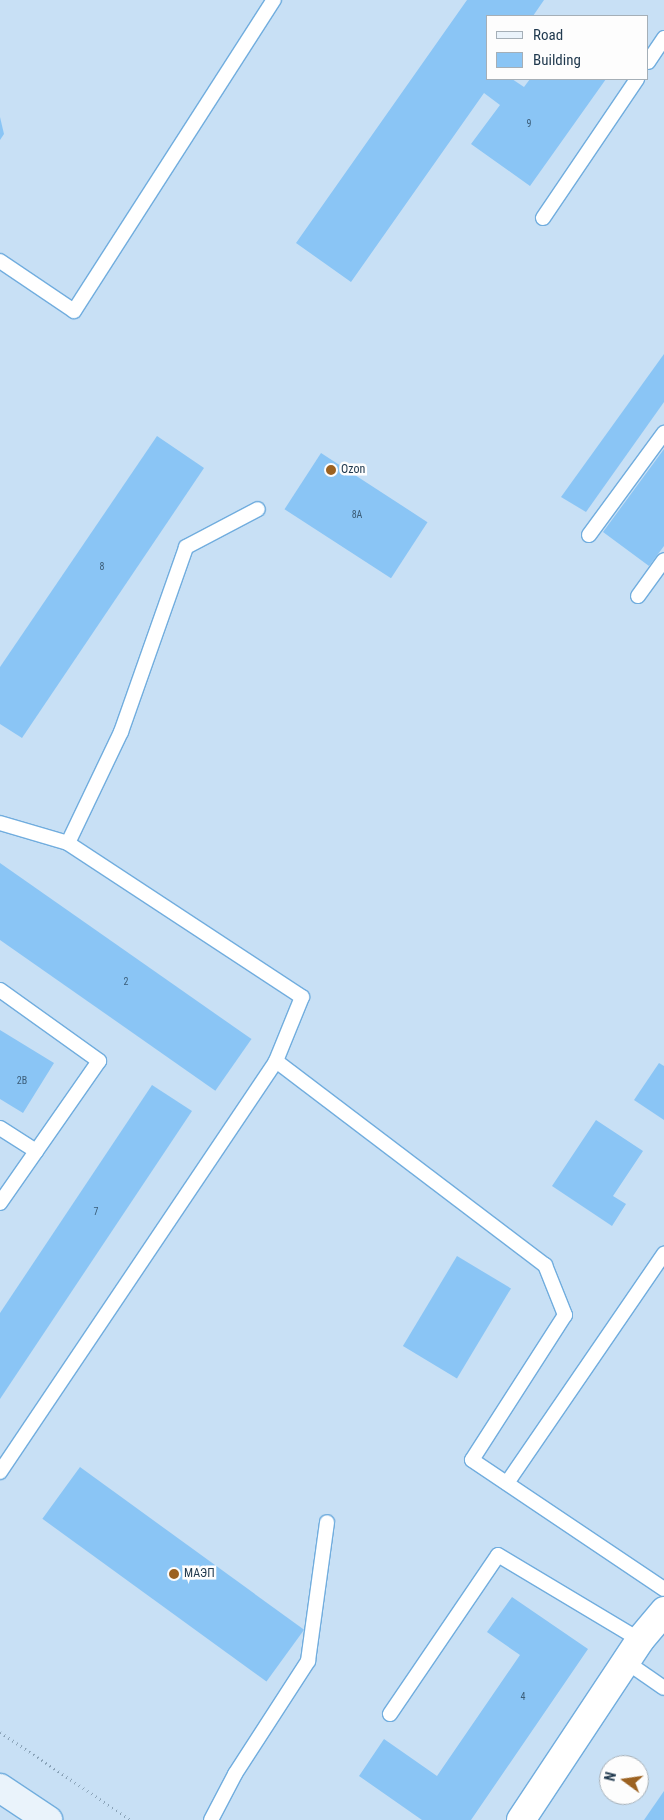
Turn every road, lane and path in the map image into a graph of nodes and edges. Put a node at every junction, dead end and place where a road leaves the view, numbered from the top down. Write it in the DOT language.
graph roads {
  1 [pos="274,0"];
  2 [pos="664,38"];
  3 [pos="649,60"];
  4 [pos="636,80"];
  5 [pos="543,218"];
  6 [pos="0,261"];
  7 [pos="664,433"];
  8 [pos="258,509"];
  9 [pos="589,535"];
  10 [pos="664,560"];
  11 [pos="638,596"];
  12 [pos="0,823"];
  13 [pos="68,843"];
  14 [pos="0,990"];
  15 [pos="276,1061"];
  16 [pos="0,1128"];
  17 [pos="36,1151"];
  18 [pos="0,1203"];
  19 [pos="664,1254"];
  20 [pos="0,1472"];
  21 [pos="506,1483"];
  22 [pos="327,1522"];
  23 [pos="664,1589"];
  24 [pos="664,1611"];
  25 [pos="632,1651"];
  26 [pos="664,1688"];
  27 [pos="390,1714"];
  28 [pos="0,1732"];
  29 [pos="0,1788"];
  30 [pos="48,1820"];
  31 [pos="131,1820"];
  32 [pos="211,1820"];
  33 [pos="521,1820"];
  1 -- 6 [label="lane"];
  2 -- 3 [label="lane"];
  4 -- 5 [label="lane"];
  7 -- 9 [label="lane"];
  8 -- 13 [label="lane"];
  10 -- 11 [label="lane"];
  12 -- 13 [label="lane"];
  13 -- 15 [label="lane"];
  14 -- 17 [label="lane"];
  15 -- 20 [label="lane"];
  15 -- 21 [label="lane"];
  16 -- 17 [label="lane"];
  17 -- 18 [label="lane"];
  19 -- 21 [label="lane"];
  21 -- 23 [label="lane"];
  22 -- 32 [label="lane"];
  24 -- 25 [label="street"];
  25 -- 26 [label="lane"];
  25 -- 27 [label="lane"];
  25 -- 33 [label="street"];
  28 -- 31 [label="path"];
  29 -- 30 [label="street"];
}
